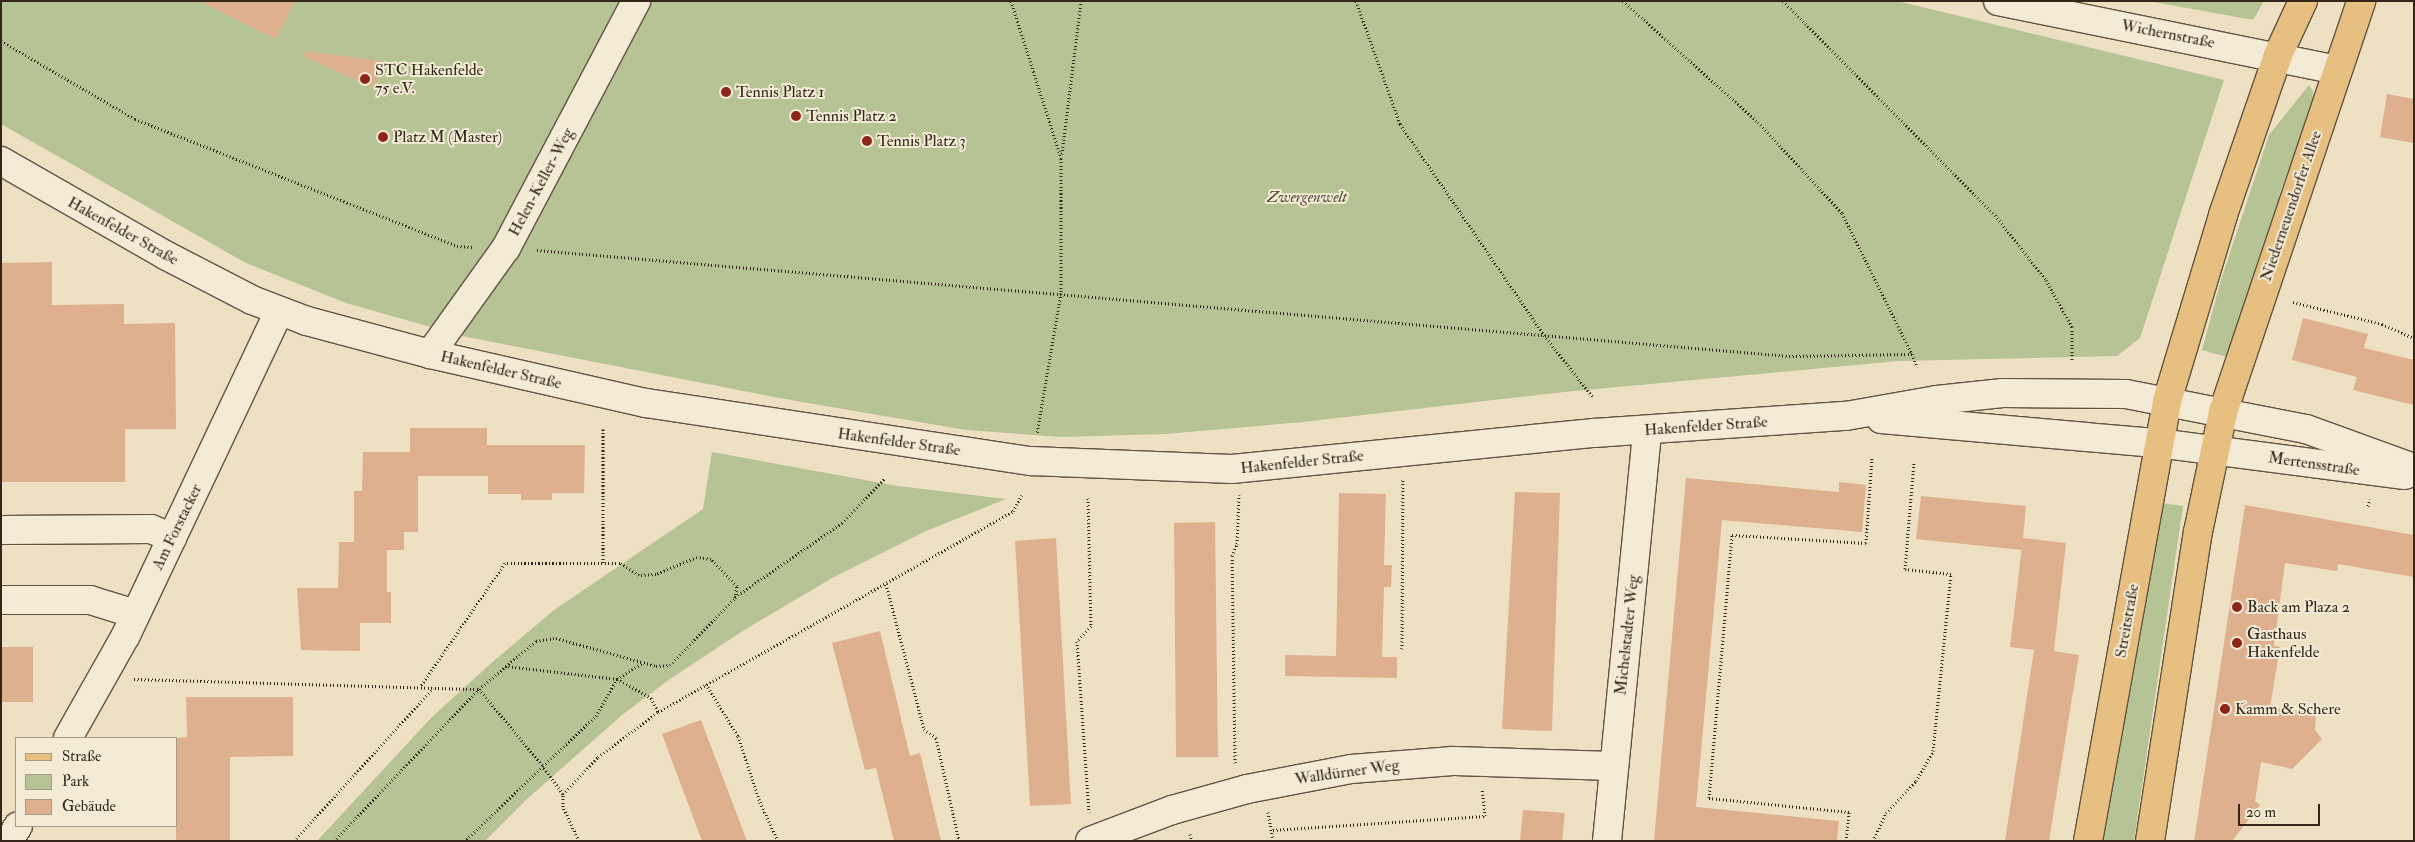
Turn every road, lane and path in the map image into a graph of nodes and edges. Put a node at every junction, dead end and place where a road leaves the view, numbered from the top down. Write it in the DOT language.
graph roads {
  1 [pos="636,1"];
  2 [pos="1010,1"];
  3 [pos="1081,1"];
  4 [pos="1356,1"];
  5 [pos="1622,1"];
  6 [pos="1783,1"];
  7 [pos="1998,1"];
  8 [pos="2303,1"];
  9 [pos="2361,1"];
  10 [pos="1,41"];
  11 [pos="2278,55"];
  12 [pos="2336,70"];
  13 [pos="1061,158"];
  14 [pos="1,161"];
  15 [pos="506,248"];
  16 [pos="1061,293"];
  17 [pos="2293,302"];
  18 [pos="279,311"];
  19 [pos="1544,335"];
  20 [pos="2414,338"];
  21 [pos="430,354"];
  22 [pos="1912,354"];
  23 [pos="2072,361"];
  24 [pos="1917,367"];
  25 [pos="1592,396"];
  26 [pos="2167,401"];
  27 [pos="2223,412"];
  28 [pos="1846,416"];
  29 [pos="603,429"];
  30 [pos="1646,430"];
  31 [pos="1037,435"];
  32 [pos="2158,443"];
  33 [pos="2215,451"];
  34 [pos="1872,458"];
  35 [pos="1914,461"];
  36 [pos="2414,468"];
  37 [pos="1403,473"];
  38 [pos="2414,476"];
  39 [pos="885,478"];
  40 [pos="1239,489"];
  41 [pos="1022,495"];
  42 [pos="2372,496"];
  43 [pos="1088,498"];
  44 [pos="2368,506"];
  45 [pos="1,530"];
  46 [pos="172,538"];
  47 [pos="603,563"];
  48 [pos="886,584"];
  49 [pos="735,598"];
  50 [pos="1,600"];
  51 [pos="135,614"];
  52 [pos="1402,649"];
  53 [pos="643,663"];
  54 [pos="504,666"];
  55 [pos="131,678"];
  56 [pos="617,679"];
  57 [pos="706,684"];
  58 [pos="420,687"];
  59 [pos="434,688"];
  60 [pos="480,689"];
  61 [pos="658,712"];
  62 [pos="69,737"];
  63 [pos="543,766"];
  64 [pos="1235,766"];
  65 [pos="1614,766"];
  66 [pos="1482,781"];
  67 [pos="562,794"];
  68 [pos="1267,807"];
  69 [pos="17,827"];
  70 [pos="1090,829"];
  71 [pos="1273,830"];
  72 [pos="9,841"];
  73 [pos="294,841"];
  74 [pos="334,841"];
  75 [pos="465,841"];
  76 [pos="579,841"];
  77 [pos="778,841"];
  78 [pos="959,841"];
  79 [pos="1273,841"];
  80 [pos="1607,841"];
  81 [pos="1846,841"];
  82 [pos="1873,841"];
  83 [pos="2088,841"];
  84 [pos="2150,841"];
  1 -- 15 [label="street, Helen-Keller-Weg"];
  2 -- 13 [label="path"];
  3 -- 13 [label="path"];
  4 -- 19 [label="path"];
  5 -- 22 [label="path"];
  6 -- 23 [label="path"];
  7 -- 11 [label="street, Wichernstraße"];
  8 -- 11 [label="main road"];
  9 -- 12 [label="main road, Niederneuendorfer Allee"];
  10 -- 15 [label="path"];
  11 -- 12 [label="street, Wichernstraße"];
  11 -- 26 [label="main road"];
  12 -- 27 [label="main road, Niederneuendorfer Allee"];
  13 -- 16 [label="path"];
  14 -- 18 [label="street, Hakenfelder Straße"];
  15 -- 16 [label="path"];
  15 -- 21 [label="street, Helen-Keller-Weg"];
  16 -- 19 [label="path"];
  16 -- 31 [label="path"];
  17 -- 20 [label="path"];
  18 -- 21 [label="street, Hakenfelder Straße"];
  18 -- 46 [label="street, Am Forstacker"];
  19 -- 22 [label="path"];
  19 -- 25 [label="path"];
  21 -- 30 [label="street, Hakenfelder Straße"];
  22 -- 24 [label="path"];
  26 -- 27 [label="street, Mertensstraße"];
  26 -- 28 [label="street, Hakenfelder Straße"];
  26 -- 32 [label="main road, Streitstraße"];
  27 -- 33 [label="main road"];
  27 -- 36 [label="street, Mertensstraße"];
  28 -- 30 [label="street, Hakenfelder Straße"];
  28 -- 32 [label="street, Hakenfelder Straße"];
  29 -- 47 [label="path"];
  30 -- 65 [label="street, Michelstadter Weg"];
  32 -- 33 [label="street, Mertensstraße"];
  32 -- 83 [label="main road, Streitstraße"];
  33 -- 38 [label="street, Mertensstraße"];
  33 -- 84 [label="main road"];
  34 -- 81 [label="path"];
  35 -- 82 [label="path"];
  37 -- 52 [label="path"];
  39 -- 49 [label="path"];
  40 -- 64 [label="path"];
  41 -- 48 [label="path"];
  42 -- 44 [label="path"];
  43 -- 70 [label="path"];
  45 -- 46 [label="street"];
  46 -- 51 [label="street, Am Forstacker"];
  47 -- 49 [label="path"];
  47 -- 58 [label="path"];
  48 -- 57 [label="path"];
  48 -- 78 [label="path"];
  49 -- 53 [label="path"];
  50 -- 51 [label="street"];
  51 -- 62 [label="street, Am Forstacker"];
  53 -- 54 [label="path"];
  53 -- 56 [label="path"];
  54 -- 56 [label="path"];
  54 -- 60 [label="path"];
  55 -- 58 [label="path"];
  56 -- 61 [label="path"];
  56 -- 63 [label="path"];
  57 -- 61 [label="path"];
  57 -- 77 [label="path"];
  58 -- 59 [label="path"];
  59 -- 60 [label="path"];
  59 -- 73 [label="path"];
  60 -- 63 [label="path"];
  60 -- 74 [label="path"];
  61 -- 67 [label="path"];
  63 -- 67 [label="path"];
  63 -- 75 [label="path"];
  65 -- 70 [label="street, Walldürner Weg"];
  65 -- 80 [label="street, Michelstadter Weg"];
  66 -- 71 [label="path"];
  67 -- 76 [label="path"];
  68 -- 71 [label="path"];
  69 -- 72 [label="street"];
  71 -- 79 [label="path"];
}
